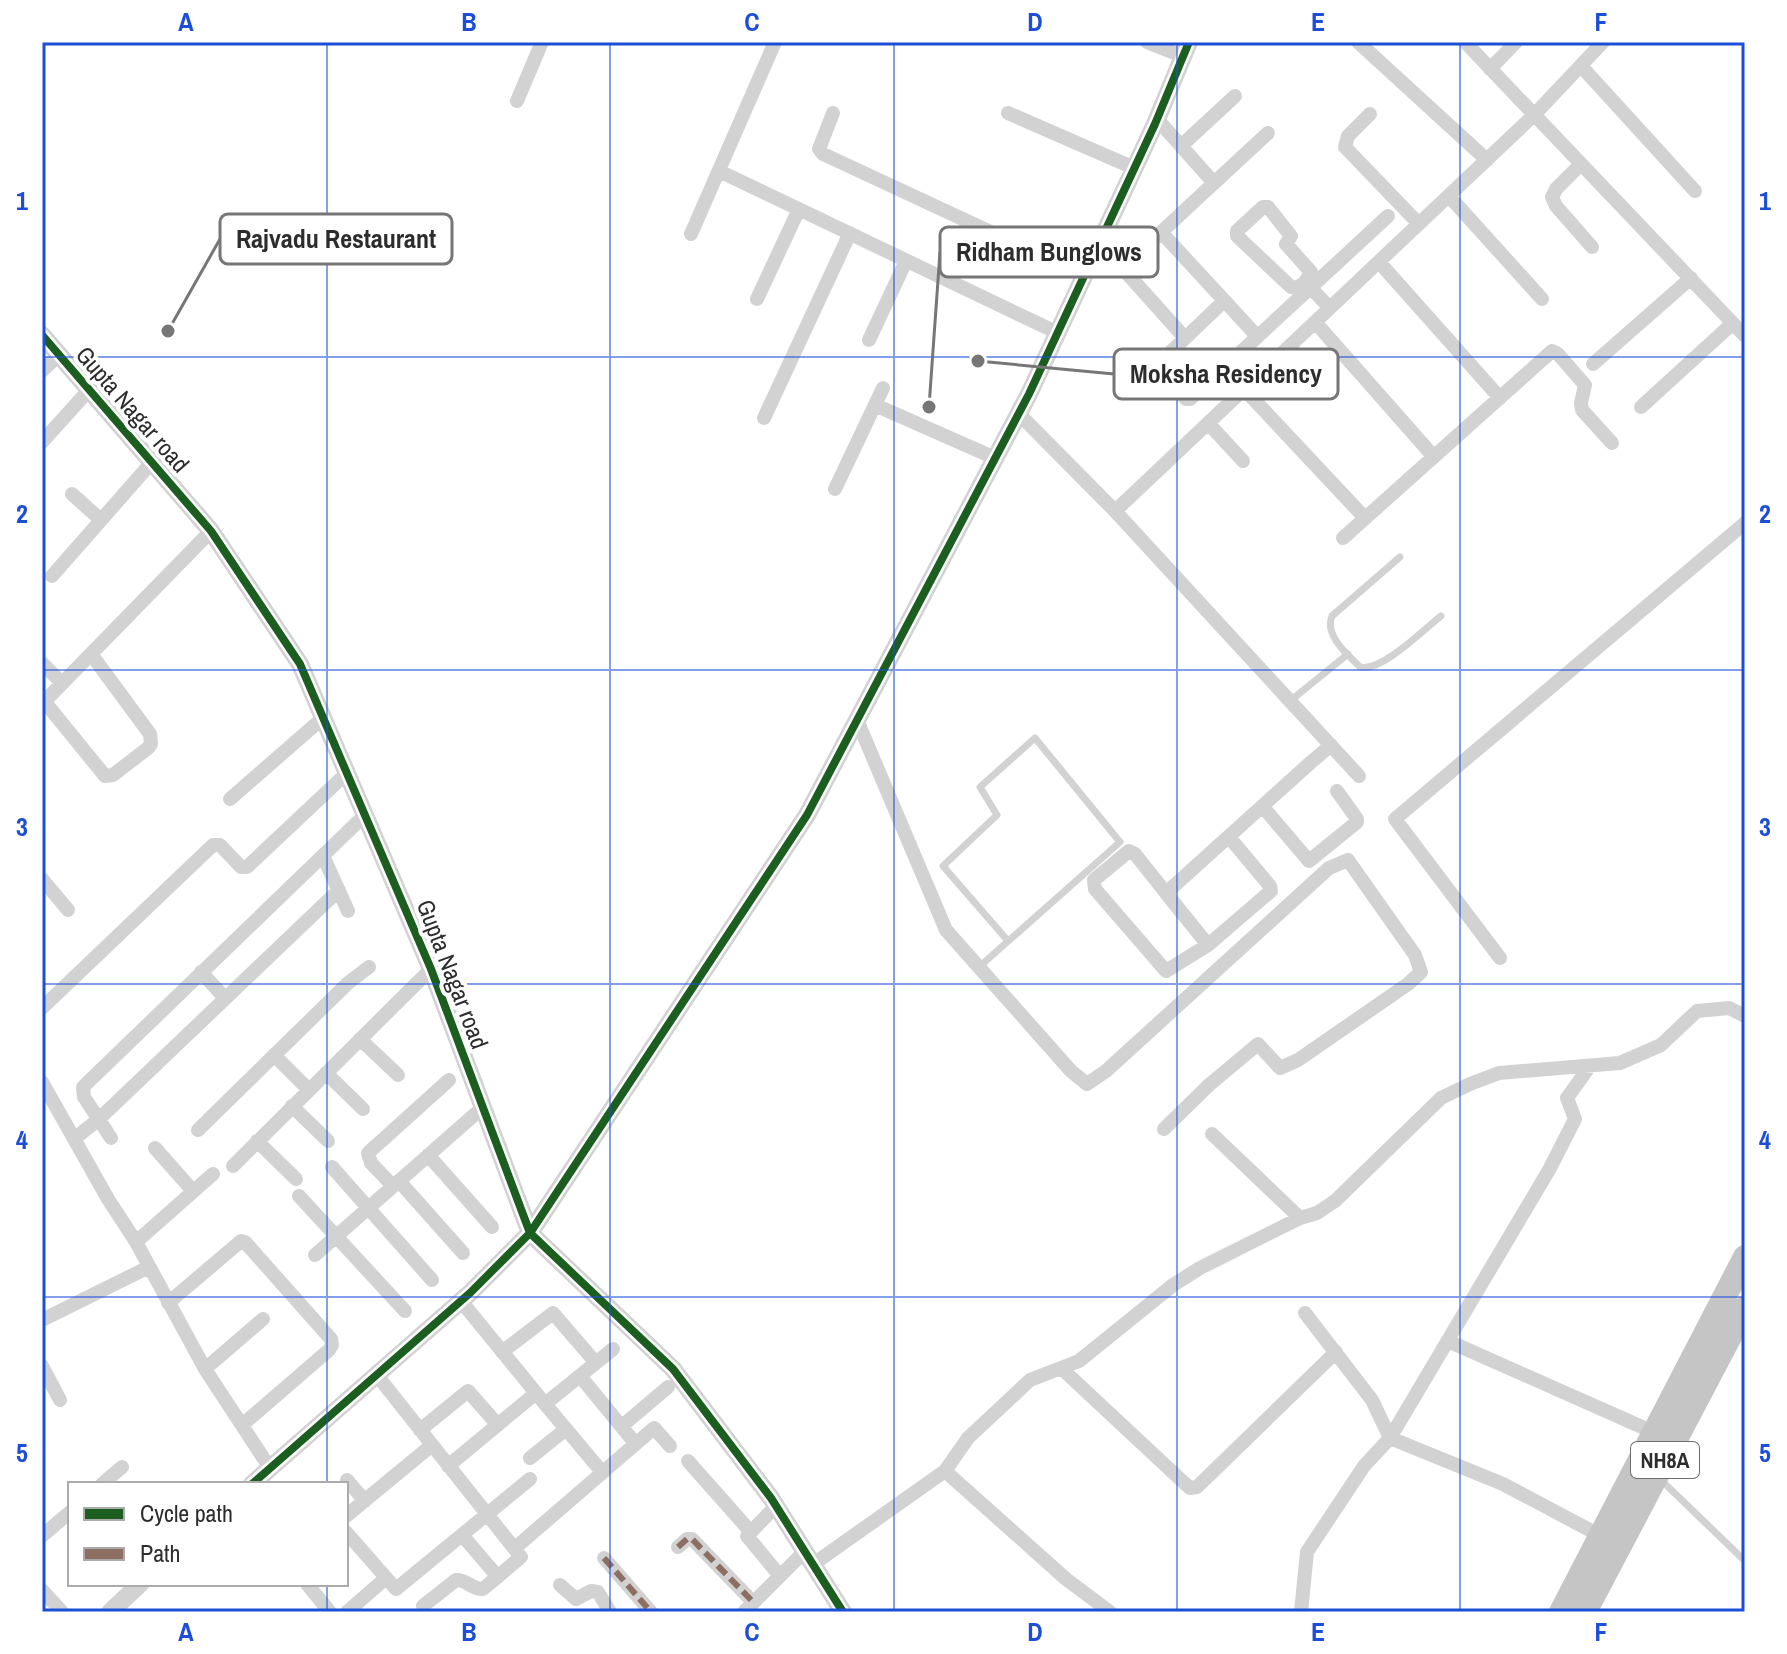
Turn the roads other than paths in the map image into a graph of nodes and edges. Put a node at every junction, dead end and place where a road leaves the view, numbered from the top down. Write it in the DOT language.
graph roads {
  1 [pos="542,42"];
  2 [pos="775,42"];
  3 [pos="1147,42"];
  4 [pos="1358,42"];
  5 [pos="1465,42"];
  6 [pos="1516,42"];
  7 [pos="1603,42"];
  8 [pos="1186,49"];
  9 [pos="1581,66"];
  10 [pos="1490,69"];
  11 [pos="1235,96"];
  12 [pos="517,101"];
  13 [pos="833,113"];
  14 [pos="1008,113"];
  15 [pos="1370,114"];
  16 [pos="1534,115"];
  17 [pos="1157,119"];
  18 [pos="1268,133"];
  19 [pos="1181,146"];
  20 [pos="1487,160"];
  21 [pos="1581,164"];
  22 [pos="1134,168"];
  23 [pos="719,171"];
  24 [pos="1214,183"];
  25 [pos="1695,191"];
  26 [pos="1449,196"];
  27 [pos="799,209"];
  28 [pos="1388,216"];
  29 [pos="1419,224"];
  30 [pos="1161,232"];
  31 [pos="850,233"];
  32 [pos="691,234"];
  33 [pos="1100,242"];
  34 [pos="1592,247"];
  35 [pos="906,261"];
  36 [pos="1379,262"];
  37 [pos="1124,267"];
  38 [pos="1085,276"];
  39 [pos="1691,278"];
  40 [pos="1307,285"];
  41 [pos="757,299"];
  42 [pos="1542,299"];
  43 [pos="1224,301"];
  44 [pos="1330,308"];
  45 [pos="1315,322"];
  46 [pos="1733,323"];
  47 [pos="1058,333"];
  48 [pos="42,335"];
  49 [pos="1257,336"];
  50 [pos="1745,336"];
  51 [pos="1185,338"];
  52 [pos="869,340"];
  53 [pos="59,355"];
  54 [pos="1593,364"];
  55 [pos="42,371"];
  56 [pos="883,388"];
  57 [pos="1244,389"];
  58 [pos="89,390"];
  59 [pos="1500,398"];
  60 [pos="875,405"];
  61 [pos="1641,407"];
  62 [pos="1018,413"];
  63 [pos="764,418"];
  64 [pos="1208,423"];
  65 [pos="42,442"];
  66 [pos="1612,443"];
  67 [pos="1434,457"];
  68 [pos="995,458"];
  69 [pos="1243,461"];
  70 [pos="152,462"];
  71 [pos="835,489"];
  72 [pos="72,494"];
  73 [pos="1115,511"];
  74 [pos="1365,518"];
  75 [pos="101,520"];
  76 [pos="1745,523"];
  77 [pos="211,531"];
  78 [pos="1343,538"];
  79 [pos="1400,557"];
  80 [pos="52,576"];
  81 [pos="1441,616"];
  82 [pos="91,654"];
  83 [pos="1348,654"];
  84 [pos="42,663"];
  85 [pos="62,683"];
  86 [pos="1290,701"];
  87 [pos="43,702"];
  88 [pos="324,717"];
  89 [pos="857,720"];
  90 [pos="1331,745"];
  91 [pos="348,772"];
  92 [pos="1359,776"];
  93 [pos="1337,791"];
  94 [pos="230,799"];
  95 [pos="1263,807"];
  96 [pos="366,814"];
  97 [pos="1229,837"];
  98 [pos="323,856"];
  99 [pos="42,879"];
  100 [pos="339,890"];
  101 [pos="1166,893"];
  102 [pos="68,910"];
  103 [pos="348,911"];
  104 [pos="1008,941"];
  105 [pos="1208,945"];
  106 [pos="1500,958"];
  107 [pos="369,967"];
  108 [pos="979,967"];
  109 [pos="431,969"];
  110 [pos="201,972"];
  111 [pos="225,998"];
  112 [pos="42,1008"];
  113 [pos="1745,1016"];
  114 [pos="360,1039"];
  115 [pos="274,1055"];
  116 [pos="1590,1066"];
  117 [pos="326,1073"];
  118 [pos="398,1075"];
  119 [pos="449,1080"];
  120 [pos="42,1082"];
  121 [pos="309,1090"];
  122 [pos="47,1102"];
  123 [pos="292,1106"];
  124 [pos="482,1108"];
  125 [pos="363,1109"];
  126 [pos="99,1119"];
  127 [pos="1164,1129"];
  128 [pos="198,1130"];
  129 [pos="1212,1134"];
  130 [pos="111,1138"];
  131 [pos="74,1139"];
  132 [pos="257,1141"];
  133 [pos="328,1141"];
  134 [pos="155,1148"];
  135 [pos="428,1155"];
  136 [pos="233,1166"];
  137 [pos="332,1167"];
  138 [pos="213,1174"];
  139 [pos="296,1179"];
  140 [pos="396,1184"];
  141 [pos="193,1191"];
  142 [pos="299,1196"];
  143 [pos="368,1208"];
  144 [pos="1300,1218"];
  145 [pos="492,1227"];
  146 [pos="530,1233"];
  147 [pos="337,1236"];
  148 [pos="136,1242"];
  149 [pos="463,1253"];
  150 [pos="315,1255"];
  151 [pos="1745,1257"];
  152 [pos="149,1267"];
  153 [pos="432,1280"];
  154 [pos="461,1301"];
  155 [pos="168,1303"];
  156 [pos="1745,1308"];
  157 [pos="405,1311"];
  158 [pos="1305,1313"];
  159 [pos="263,1319"];
  160 [pos="42,1320"];
  161 [pos="1448,1341"];
  162 [pos="613,1349"];
  163 [pos="502,1352"];
  164 [pos="1336,1352"];
  165 [pos="596,1363"];
  166 [pos="42,1366"];
  167 [pos="1061,1368"];
  168 [pos="205,1369"];
  169 [pos="376,1374"];
  170 [pos="580,1376"];
  171 [pos="668,1387"];
  172 [pos="541,1399"];
  173 [pos="60,1400"];
  174 [pos="242,1425"];
  175 [pos="498,1425"];
  176 [pos="622,1426"];
  177 [pos="566,1429"];
  178 [pos="420,1430"];
  179 [pos="1665,1437"];
  180 [pos="1390,1438"];
  181 [pos="635,1443"];
  182 [pos="432,1445"];
  183 [pos="670,1446"];
  184 [pos="530,1458"];
  185 [pos="688,1461"];
  186 [pos="448,1466"];
  187 [pos="122,1467"];
  188 [pos="270,1468"];
  189 [pos="945,1471"];
  190 [pos="602,1472"];
  191 [pos="1657,1475"];
  192 [pos="530,1479"];
  193 [pos="347,1480"];
  194 [pos="104,1482"];
  195 [pos="254,1482"];
  196 [pos="365,1501"];
  197 [pos="776,1506"];
  198 [pos="68,1514"];
  199 [pos="348,1514"];
  200 [pos="486,1514"];
  201 [pos="750,1531"];
  202 [pos="348,1534"];
  203 [pos="462,1535"];
  204 [pos="42,1536"];
  205 [pos="1601,1536"];
  206 [pos="678,1547"];
  207 [pos="515,1548"];
  208 [pos="604,1558"];
  209 [pos="808,1559"];
  210 [pos="1745,1561"];
  211 [pos="780,1576"];
  212 [pos="498,1577"];
  213 [pos="386,1578"];
  214 [pos="405,1583"];
  215 [pos="560,1585"];
  216 [pos="138,1586"];
  217 [pos="309,1586"];
  218 [pos="42,1590"];
  219 [pos="750,1608"];
  220 [pos="357,1609"];
  221 [pos="426,1609"];
  222 [pos="62,1612"];
  223 [pos="110,1612"];
  224 [pos="330,1612"];
  225 [pos="610,1612"];
  226 [pos="651,1612"];
  227 [pos="843,1612"];
  228 [pos="1110,1612"];
  229 [pos="1301,1612"];
  230 [pos="1561,1612"];
  231 [pos="1585,1612"];
  1 -- 12 [label="street"];
  2 -- 23 [label="street"];
  3 -- 8 [label="street"];
  4 -- 20 [label="street"];
  5 -- 10 [label="street"];
  6 -- 10 [label="street"];
  7 -- 9 [label="street"];
  8 -- 17 [label="street"];
  9 -- 16 [label="street"];
  9 -- 25 [label="street"];
  10 -- 16 [label="street"];
  11 -- 19 [label="street"];
  13 -- 38 [label="street"];
  14 -- 22 [label="street"];
  15 -- 29 [label="street"];
  16 -- 20 [label="street"];
  16 -- 21 [label="street"];
  17 -- 19 [label="street"];
  17 -- 22 [label="street"];
  18 -- 24 [label="street"];
  19 -- 24 [label="street"];
  20 -- 26 [label="street"];
  21 -- 34 [label="street"];
  21 -- 39 [label="street"];
  22 -- 33 [label="street"];
  23 -- 27 [label="street"];
  23 -- 32 [label="street"];
  24 -- 30 [label="street"];
  26 -- 29 [label="street"];
  26 -- 42 [label="street"];
  27 -- 31 [label="street"];
  27 -- 41 [label="street"];
  28 -- 40 [label="street"];
  29 -- 36 [label="street"];
  30 -- 37 [label="street"];
  30 -- 43 [label="street"];
  31 -- 35 [label="street"];
  31 -- 63 [label="street"];
  33 -- 37 [label="street"];
  33 -- 38 [label="street"];
  35 -- 47 [label="street"];
  35 -- 52 [label="street"];
  36 -- 44 [label="street"];
  36 -- 59 [label="street"];
  37 -- 51 [label="street"];
  38 -- 47 [label="street"];
  39 -- 46 [label="street"];
  39 -- 54 [label="street"];
  40 -- 40 [label="street"];
  40 -- 44 [label="street"];
  40 -- 49 [label="street"];
  43 -- 49 [label="street"];
  43 -- 51 [label="street"];
  44 -- 45 [label="street"];
  45 -- 57 [label="street"];
  45 -- 67 [label="street"];
  46 -- 50 [label="street"];
  46 -- 61 [label="street"];
  47 -- 62 [label="street"];
  48 -- 53 [label="street, Gupta Nagar road"];
  49 -- 51 [label="street"];
  53 -- 55 [label="street"];
  53 -- 58 [label="street, Gupta Nagar road"];
  56 -- 60 [label="street"];
  57 -- 64 [label="street"];
  57 -- 74 [label="street"];
  58 -- 65 [label="street"];
  58 -- 70 [label="street, Gupta Nagar road"];
  59 -- 66 [label="street"];
  59 -- 67 [label="street"];
  60 -- 68 [label="street"];
  60 -- 71 [label="street"];
  62 -- 68 [label="street"];
  62 -- 73 [label="street"];
  64 -- 69 [label="street"];
  64 -- 73 [label="street"];
  67 -- 74 [label="street"];
  68 -- 89 [label="street"];
  70 -- 75 [label="street"];
  70 -- 77 [label="street, Gupta Nagar road"];
  72 -- 75 [label="street"];
  73 -- 86 [label="street"];
  74 -- 78 [label="street"];
  75 -- 80 [label="street"];
  76 -- 106 [label="street"];
  77 -- 82 [label="street"];
  77 -- 88 [label="street, Gupta Nagar road"];
  79 -- 83 [label="lane"];
  81 -- 83 [label="lane"];
  82 -- 85 [label="street"];
  82 -- 87 [label="street"];
  83 -- 86 [label="lane"];
  84 -- 85 [label="street"];
  85 -- 87 [label="street"];
  86 -- 90 [label="street"];
  88 -- 91 [label="street, Gupta Nagar road"];
  88 -- 94 [label="street"];
  89 -- 108 [label="street"];
  89 -- 146 [label="street"];
  90 -- 92 [label="street"];
  90 -- 95 [label="street"];
  91 -- 96 [label="street, Gupta Nagar road"];
  91 -- 112 [label="street"];
  93 -- 95 [label="street"];
  95 -- 97 [label="street"];
  96 -- 98 [label="street"];
  96 -- 109 [label="street, Gupta Nagar road"];
  97 -- 101 [label="street"];
  97 -- 105 [label="street"];
  98 -- 100 [label="street"];
  98 -- 110 [label="street"];
  99 -- 102 [label="street"];
  100 -- 103 [label="street"];
  100 -- 111 [label="street"];
  101 -- 105 [label="street"];
  101 -- 105 [label="street"];
  104 -- 104 [label="lane"];
  104 -- 108 [label="lane"];
  107 -- 115 [label="street"];
  108 -- 127 [label="street"];
  109 -- 114 [label="street"];
  109 -- 124 [label="street, Gupta Nagar road"];
  110 -- 111 [label="street"];
  110 -- 126 [label="street"];
  111 -- 126 [label="street"];
  113 -- 116 [label="street"];
  114 -- 117 [label="street"];
  114 -- 118 [label="street"];
  115 -- 121 [label="street"];
  115 -- 128 [label="street"];
  116 -- 144 [label="street"];
  116 -- 161 [label="street"];
  117 -- 121 [label="street"];
  117 -- 125 [label="street"];
  119 -- 140 [label="street"];
  120 -- 122 [label="street"];
  121 -- 123 [label="street"];
  122 -- 131 [label="street"];
  123 -- 132 [label="street"];
  123 -- 133 [label="street"];
  124 -- 135 [label="street"];
  124 -- 146 [label="street, Gupta Nagar road"];
  126 -- 130 [label="street"];
  126 -- 131 [label="street"];
  129 -- 144 [label="street"];
  131 -- 148 [label="street"];
  132 -- 136 [label="street"];
  132 -- 139 [label="street"];
  134 -- 141 [label="street"];
  135 -- 140 [label="street"];
  135 -- 145 [label="street"];
  137 -- 143 [label="street"];
  138 -- 141 [label="street"];
  140 -- 143 [label="street"];
  140 -- 149 [label="street"];
  141 -- 148 [label="street"];
  142 -- 147 [label="street"];
  143 -- 147 [label="street"];
  143 -- 153 [label="street"];
  144 -- 167 [label="street"];
  146 -- 154 [label="street"];
  146 -- 197 [label="street, Gupta Nagar road"];
  147 -- 150 [label="street"];
  147 -- 157 [label="street"];
  148 -- 152 [label="street"];
  151 -- 179 [label="main road"];
  152 -- 155 [label="street"];
  152 -- 160 [label="street"];
  154 -- 163 [label="street"];
  154 -- 169 [label="street"];
  155 -- 168 [label="street"];
  155 -- 174 [label="street"];
  156 -- 179 [label="main road, NH8A"];
  158 -- 164 [label="street"];
  159 -- 168 [label="street"];
  161 -- 179 [label="street"];
  161 -- 180 [label="street"];
  162 -- 165 [label="street"];
  163 -- 165 [label="street"];
  163 -- 172 [label="street"];
  164 -- 167 [label="street"];
  164 -- 180 [label="street"];
  165 -- 170 [label="street"];
  166 -- 173 [label="street"];
  167 -- 189 [label="street"];
  168 -- 174 [label="street"];
  169 -- 178 [label="street"];
  169 -- 188 [label="street"];
  170 -- 172 [label="street"];
  170 -- 176 [label="street"];
  171 -- 176 [label="street"];
  172 -- 175 [label="street"];
  172 -- 177 [label="street"];
  174 -- 188 [label="street"];
  175 -- 178 [label="street"];
  175 -- 186 [label="street"];
  176 -- 181 [label="street"];
  177 -- 184 [label="street"];
  177 -- 190 [label="street"];
  178 -- 182 [label="street"];
  179 -- 191 [label="main road, NH8A"];
  179 -- 205 [label="main road"];
  180 -- 205 [label="street"];
  180 -- 229 [label="street"];
  181 -- 183 [label="street"];
  181 -- 190 [label="street"];
  182 -- 186 [label="street"];
  182 -- 196 [label="street"];
  185 -- 201 [label="street"];
  186 -- 200 [label="street"];
  187 -- 194 [label="street"];
  188 -- 195 [label="street"];
  189 -- 209 [label="street"];
  189 -- 228 [label="street"];
  190 -- 207 [label="street"];
  191 -- 210 [label="lane"];
  191 -- 231 [label="main road, NH8A"];
  192 -- 200 [label="street"];
  193 -- 196 [label="street"];
  196 -- 199 [label="street"];
  197 -- 201 [label="street"];
  197 -- 209 [label="street, Gupta Nagar road"];
  198 -- 204 [label="street"];
  200 -- 203 [label="street"];
  200 -- 207 [label="street"];
  201 -- 211 [label="street"];
  202 -- 213 [label="street"];
  203 -- 212 [label="street"];
  203 -- 214 [label="street"];
  205 -- 230 [label="main road"];
  206 -- 219 [label="street"];
  207 -- 212 [label="street"];
  208 -- 226 [label="street"];
  209 -- 211 [label="street"];
  209 -- 227 [label="street, Gupta Nagar road"];
  211 -- 219 [label="street"];
  212 -- 221 [label="street"];
  213 -- 214 [label="street"];
  213 -- 220 [label="street"];
  214 -- 221 [label="street"];
  215 -- 225 [label="street"];
  216 -- 223 [label="street"];
  217 -- 224 [label="street"];
  218 -- 222 [label="street"];
}
